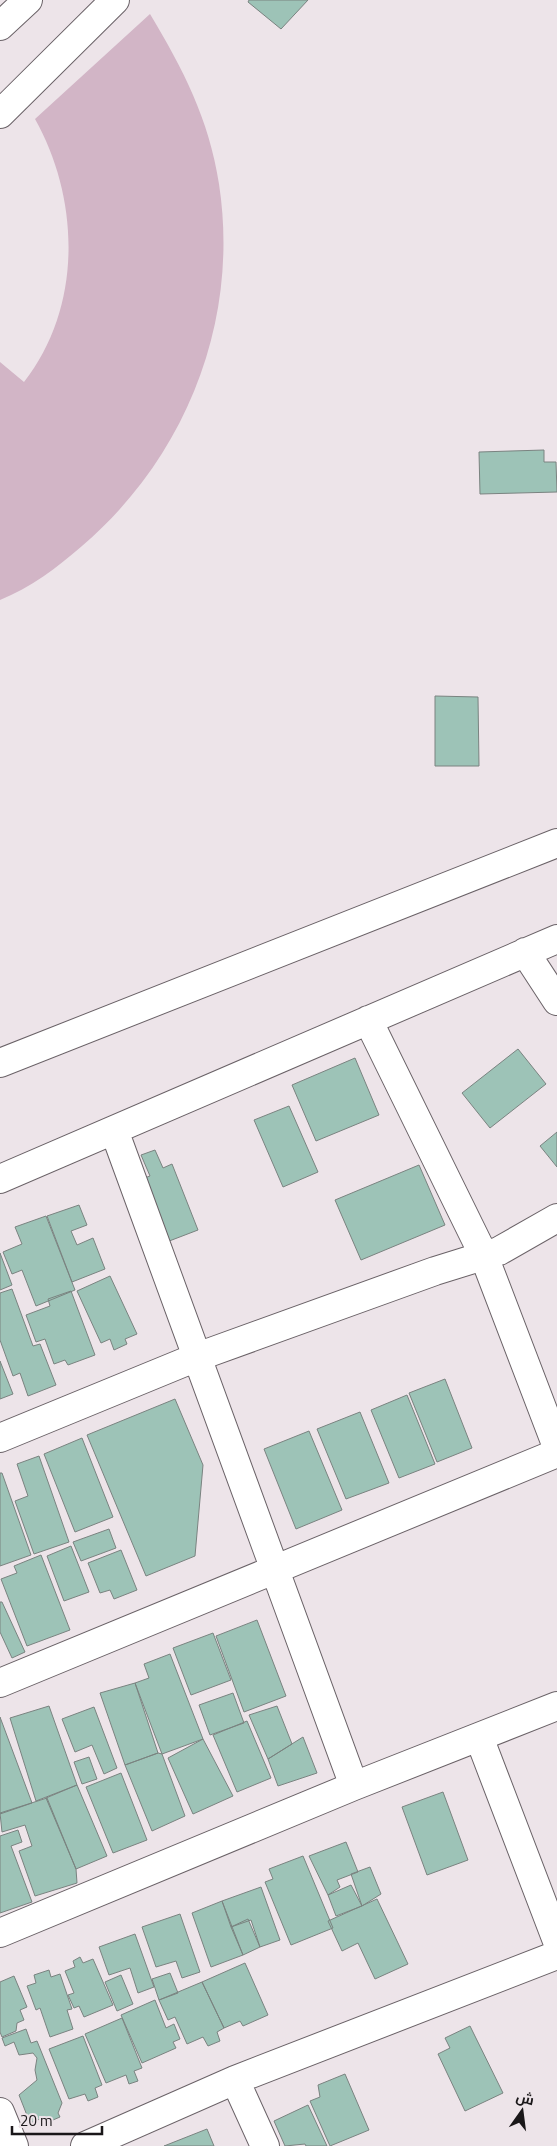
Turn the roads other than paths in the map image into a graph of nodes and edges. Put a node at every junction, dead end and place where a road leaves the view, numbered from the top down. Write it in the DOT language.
graph roads {
  1 [pos="28,0"];
  2 [pos="114,0"];
  3 [pos="0,26"];
  4 [pos="0,114"];
  5 [pos="557,842"];
  6 [pos="557,939"];
  7 [pos="525,952"];
  8 [pos="557,1001"];
  9 [pos="368,1020"];
  10 [pos="0,1063"];
  11 [pos="114,1130"];
  12 [pos="0,1179"];
  13 [pos="557,1218"];
  14 [pos="484,1256"];
  15 [pos="197,1357"];
  16 [pos="0,1438"];
  17 [pos="557,1447"];
  18 [pos="557,1452"];
  19 [pos="275,1570"];
  20 [pos="0,1684"];
  21 [pos="557,1706"];
  22 [pos="479,1737"];
  23 [pos="354,1786"];
  24 [pos="555,1930"];
  25 [pos="0,1933"];
  26 [pos="557,1955"];
  27 [pos="235,2080"];
  28 [pos="0,2112"];
  29 [pos="14,2146"];
  30 [pos="85,2146"];
  31 [pos="265,2146"];
  1 -- 3 [label="street"];
  2 -- 4 [label="street"];
  5 -- 10 [label="street"];
  6 -- 7 [label="street"];
  7 -- 8 [label="street"];
  7 -- 9 [label="street"];
  9 -- 11 [label="street"];
  9 -- 14 [label="street"];
  11 -- 12 [label="street"];
  11 -- 15 [label="street"];
  13 -- 14 [label="street"];
  14 -- 15 [label="street"];
  14 -- 17 [label="street"];
  15 -- 16 [label="street"];
  15 -- 19 [label="street"];
  18 -- 19 [label="street"];
  19 -- 20 [label="street"];
  19 -- 23 [label="street"];
  21 -- 22 [label="street"];
  22 -- 23 [label="street"];
  22 -- 24 [label="street"];
  23 -- 25 [label="street"];
  26 -- 27 [label="street"];
  27 -- 30 [label="street"];
  27 -- 31 [label="street"];
  28 -- 29 [label="street"];
}
